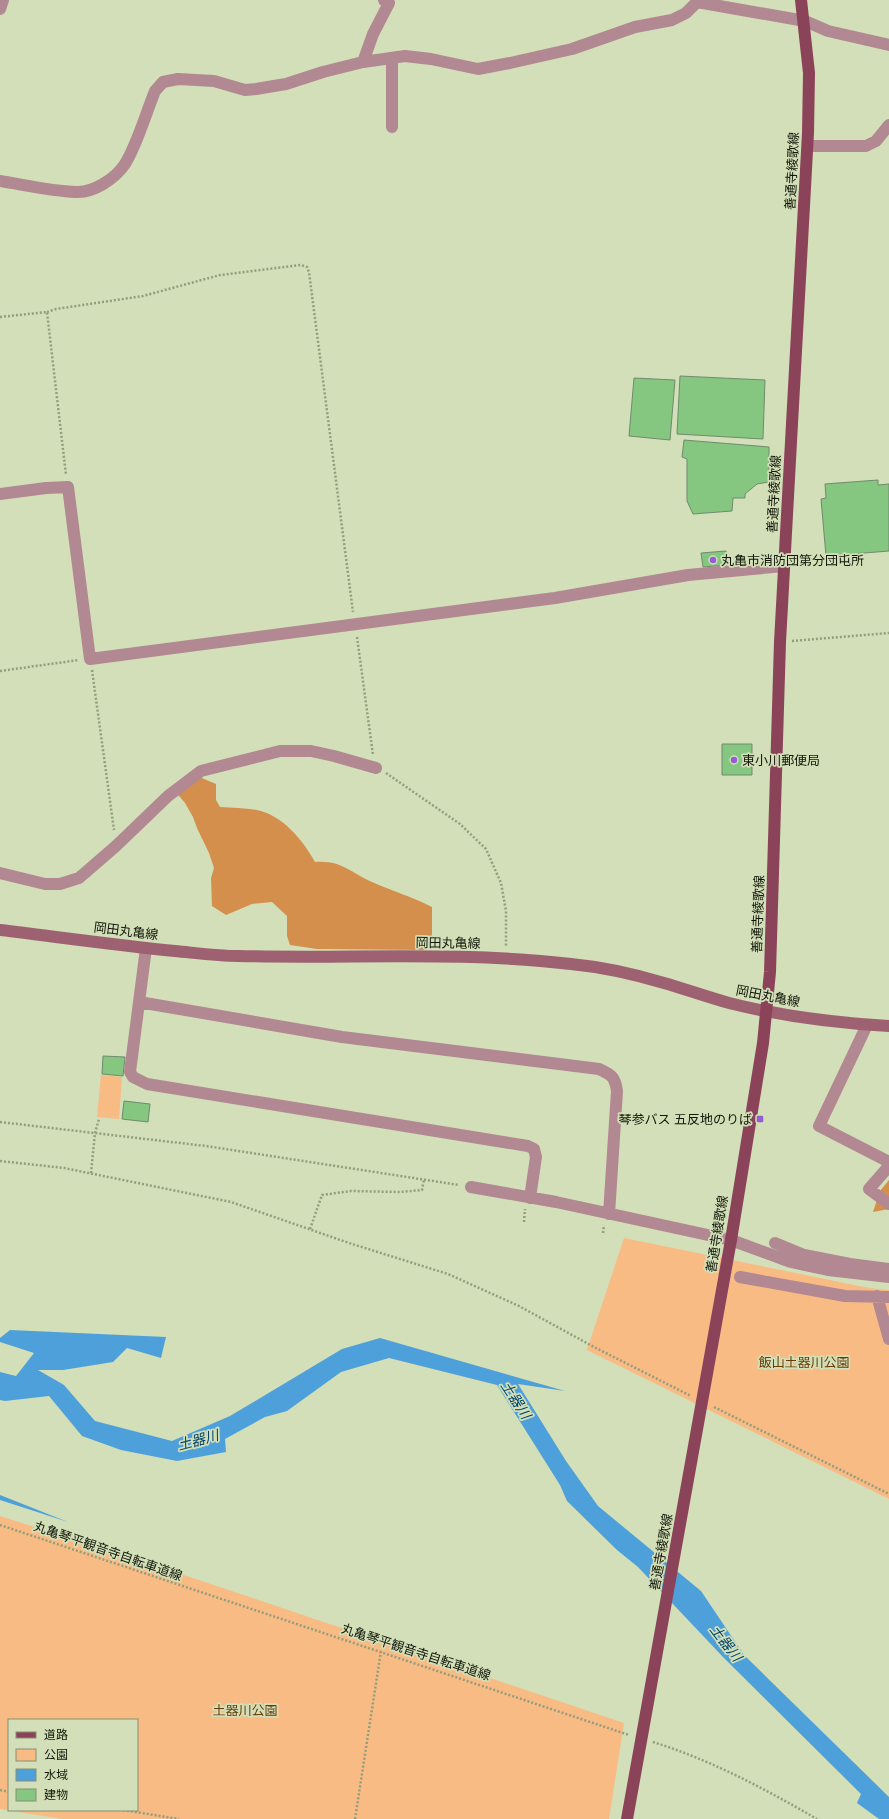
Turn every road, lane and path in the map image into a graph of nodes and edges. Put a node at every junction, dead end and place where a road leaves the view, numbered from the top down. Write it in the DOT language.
graph roads {
  1 [pos="3,0"];
  2 [pos="801,0"];
  3 [pos="388,1"];
  4 [pos="0,9"];
  5 [pos="805,21"];
  6 [pos="889,46"];
  7 [pos="392,58"];
  8 [pos="363,62"];
  9 [pos="889,126"];
  10 [pos="392,127"];
  11 [pos="808,146"];
  12 [pos="0,181"];
  13 [pos="47,312"];
  14 [pos="0,317"];
  15 [pos="68,487"];
  16 [pos="0,494"];
  17 [pos="784,566"];
  18 [pos="356,624"];
  19 [pos="889,633"];
  20 [pos="780,642"];
  21 [pos="90,659"];
  22 [pos="0,671"];
  23 [pos="376,768"];
  24 [pos="116,846"];
  25 [pos="0,873"];
  26 [pos="0,930"];
  27 [pos="146,948"];
  28 [pos="504,959"];
  29 [pos="140,1002"];
  30 [pos="765,1011"];
  31 [pos="867,1025"];
  32 [pos="889,1026"];
  33 [pos="100,1119"];
  34 [pos="0,1122"];
  35 [pos="95,1133"];
  36 [pos="0,1161"];
  37 [pos="889,1162"];
  38 [pos="889,1166"];
  39 [pos="91,1173"];
  40 [pos="424,1180"];
  41 [pos="471,1187"];
  42 [pos="530,1198"];
  43 [pos="889,1204"];
  44 [pos="609,1214"];
  45 [pos="310,1229"];
  46 [pos="731,1240"];
  47 [pos="775,1243"];
  48 [pos="889,1269"];
  49 [pos="740,1277"];
  50 [pos="889,1277"];
  51 [pos="883,1296"];
  52 [pos="889,1338"];
  53 [pos="692,1397"];
  54 [pos="713,1406"];
  55 [pos="889,1494"];
  56 [pos="0,1525"];
  57 [pos="381,1651"];
  58 [pos="637,1737"];
  59 [pos="652,1742"];
  60 [pos="129,1811"];
  61 [pos="179,1819"];
  62 [pos="355,1819"];
  63 [pos="627,1819"];
  64 [pos="817,1819"];
  1 -- 4 [label="street"];
  2 -- 5 [label="main road, 善通寺綾歌線"];
  3 -- 8 [label="street"];
  5 -- 6 [label="street"];
  5 -- 7 [label="street"];
  5 -- 11 [label="main road, 善通寺綾歌線"];
  7 -- 8 [label="street"];
  7 -- 10 [label="street"];
  8 -- 12 [label="street"];
  9 -- 11 [label="street"];
  11 -- 17 [label="main road, 善通寺綾歌線"];
  13 -- 14 [label="path"];
  13 -- 15 [label="path"];
  13 -- 18 [label="path"];
  15 -- 16 [label="street"];
  15 -- 21 [label="street"];
  17 -- 18 [label="street"];
  17 -- 20 [label="main road, 善通寺綾歌線"];
  18 -- 21 [label="street"];
  18 -- 23 [label="path"];
  19 -- 20 [label="path"];
  20 -- 30 [label="main road, 善通寺綾歌線"];
  21 -- 22 [label="path"];
  21 -- 24 [label="path"];
  23 -- 24 [label="street"];
  23 -- 28 [label="path"];
  24 -- 25 [label="street"];
  26 -- 27 [label="main road, 岡田丸亀線"];
  27 -- 28 [label="main road, 岡田丸亀線"];
  27 -- 29 [label="street"];
  28 -- 30 [label="main road, 岡田丸亀線"];
  29 -- 42 [label="street"];
  29 -- 44 [label="street"];
  30 -- 31 [label="main road, 岡田丸亀線"];
  30 -- 46 [label="main road, 善通寺綾歌線"];
  31 -- 32 [label="main road, 岡田丸亀線"];
  31 -- 37 [label="street"];
  33 -- 35 [label="path"];
  34 -- 35 [label="path"];
  35 -- 39 [label="path"];
  35 -- 40 [label="path"];
  36 -- 39 [label="path"];
  38 -- 43 [label="street"];
  39 -- 45 [label="path"];
  40 -- 41 [label="path"];
  40 -- 45 [label="path"];
  41 -- 42 [label="street"];
  42 -- 44 [label="street"];
  44 -- 46 [label="street"];
  45 -- 53 [label="path"];
  46 -- 50 [label="street"];
  46 -- 63 [label="main road, 善通寺綾歌線, bridge"];
  47 -- 48 [label="street"];
  49 -- 51 [label="street"];
  51 -- 52 [label="street"];
  54 -- 55 [label="path"];
  56 -- 57 [label="path, 丸亀琴平観音寺自転車道線"];
  57 -- 58 [label="path, 丸亀琴平観音寺自転車道線"];
  57 -- 62 [label="path"];
  59 -- 64 [label="path"];
  60 -- 61 [label="path"];
}
